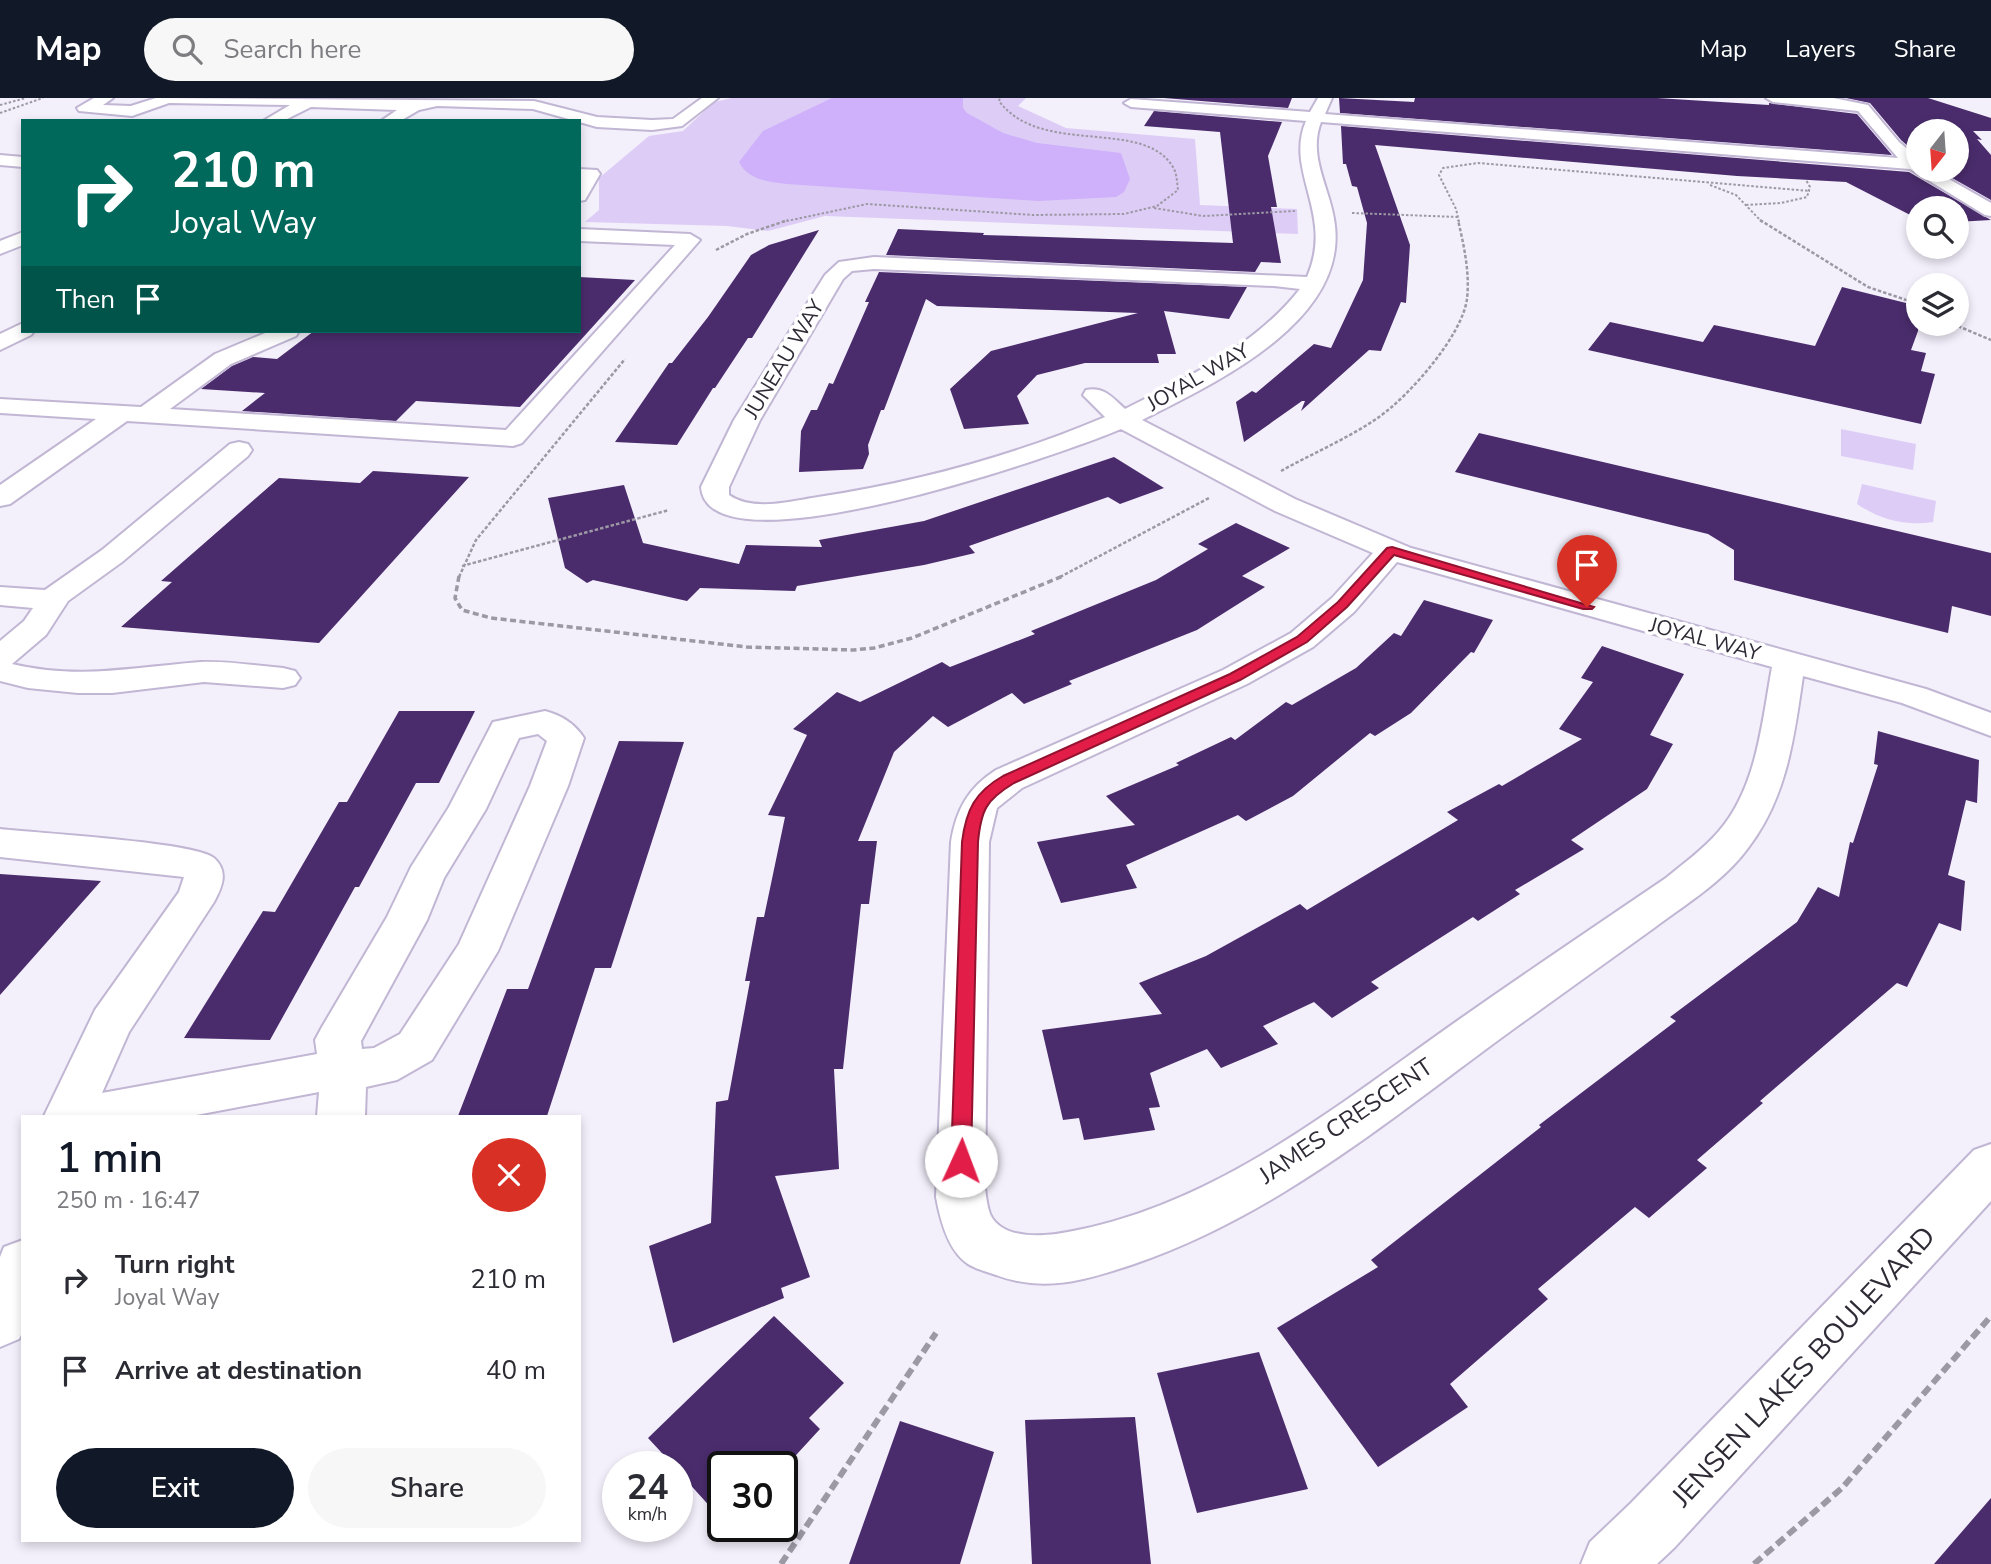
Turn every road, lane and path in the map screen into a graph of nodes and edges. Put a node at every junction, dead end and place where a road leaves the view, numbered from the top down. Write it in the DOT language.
graph roads {
  1 [pos="26,98"];
  2 [pos="43,98"];
  3 [pos="106,98"];
  4 [pos="453,98"];
  5 [pos="711,98"];
  6 [pos="1000,98"];
  7 [pos="1773,98"];
  8 [pos="170,99"];
  9 [pos="238,100"];
  10 [pos="308,102"];
  11 [pos="437,102"];
  12 [pos="1131,103"];
  13 [pos="0,105"];
  14 [pos="415,106"];
  15 [pos="1321,107"];
  16 [pos="0,113"];
  17 [pos="210,115"];
  18 [pos="275,119"];
  19 [pos="393,119"];
  20 [pos="1906,154"];
  21 [pos="0,160"];
  22 [pos="21,162"];
  23 [pos="1906,166"];
  24 [pos="1805,178"];
  25 [pos="1696,182"];
  26 [pos="1943,182"];
  27 [pos="1810,191"];
  28 [pos="1746,205"];
  29 [pos="1153,208"];
  30 [pos="1297,211"];
  31 [pos="1991,211"];
  32 [pos="1347,213"];
  33 [pos="1458,217"];
  34 [pos="21,228"];
  35 [pos="0,231"];
  36 [pos="581,235"];
  37 [pos="21,240"];
  38 [pos="710,256"];
  39 [pos="4,258"];
  40 [pos="1314,284"];
  41 [pos="1906,300"];
  42 [pos="1969,330"];
  43 [pos="21,331"];
  44 [pos="283,333"];
  45 [pos="1991,340"];
  46 [pos="0,344"];
  47 [pos="632,351"];
  48 [pos="1095,395"];
  49 [pos="0,406"];
  50 [pos="133,414"];
  51 [pos="1122,419"];
  52 [pos="239,450"];
  53 [pos="1280,471"];
  54 [pos="1215,495"];
  55 [pos="0,498"];
  56 [pos="669,510"];
  57 [pos="1392,550"];
  58 [pos="462,566"];
  59 [pos="0,596"];
  60 [pos="52,600"];
  61 [pos="0,657"];
  62 [pos="1789,662"];
  63 [pos="0,671"];
  64 [pos="283,678"];
  65 [pos="1914,696"];
  66 [pos="1991,708"];
  67 [pos="1991,724"];
  68 [pos="0,843"];
  69 [pos="343,1069"];
  70 [pos="68,1115"];
  71 [pos="94,1115"];
  72 [pos="341,1115"];
  73 [pos="1991,1166"];
  74 [pos="21,1239"];
  75 [pos="0,1262"];
  76 [pos="21,1270"];
  77 [pos="1991,1315"];
  78 [pos="0,1320"];
  79 [pos="936,1333"];
  80 [pos="781,1564"];
  81 [pos="1612,1564"];
  82 [pos="1754,1564"];
  1 -- 13 [label="path"];
  2 -- 16 [label="path"];
  3 -- 8 [label="street"];
  4 -- 11 [label="street"];
  5 -- 11 [label="street"];
  6 -- 29 [label="path"];
  7 -- 20 [label="street"];
  8 -- 9 [label="street"];
  9 -- 10 [label="street"];
  9 -- 17 [label="street"];
  10 -- 14 [label="street"];
  10 -- 18 [label="street"];
  11 -- 14 [label="street"];
  12 -- 15 [label="street"];
  14 -- 19 [label="street"];
  15 -- 23 [label="street"];
  15 -- 40 [label="street, JOYAL WAY"];
  21 -- 22 [label="street"];
  24 -- 27 [label="path"];
  25 -- 27 [label="path"];
  25 -- 28 [label="path"];
  25 -- 33 [label="path"];
  26 -- 31 [label="street"];
  27 -- 28 [label="path"];
  28 -- 41 [label="path"];
  29 -- 30 [label="path"];
  29 -- 38 [label="path"];
  32 -- 33 [label="path"];
  33 -- 53 [label="path"];
  34 -- 35 [label="street"];
  36 -- 50 [label="street"];
  37 -- 39 [label="street"];
  40 -- 51 [label="street, JOYAL WAY"];
  40 -- 51 [label="street, JUNEAU WAY"];
  42 -- 45 [label="path"];
  43 -- 46 [label="street"];
  44 -- 50 [label="street"];
  47 -- 58 [label="path"];
  48 -- 51 [label="street"];
  49 -- 50 [label="street"];
  50 -- 55 [label="street"];
  51 -- 57 [label="street, JOYAL WAY"];
  52 -- 60 [label="street"];
  54 -- 58 [label="path"];
  56 -- 58 [label="path"];
  57 -- 62 [label="street, JOYAL WAY"];
  57 -- 62 [label="street, JAMES CRESCENT"];
  59 -- 60 [label="street"];
  60 -- 61 [label="street"];
  62 -- 65 [label="street, JOYAL WAY"];
  63 -- 64 [label="street"];
  65 -- 66 [label="street, JOYAL WAY"];
  65 -- 67 [label="street, JOYAL WAY"];
  68 -- 70 [label="street"];
  69 -- 69 [label="street"];
  69 -- 71 [label="street"];
  69 -- 72 [label="street"];
  73 -- 81 [label="street, JENSEN LAKES BOULEVARD"];
  74 -- 75 [label="street"];
  76 -- 78 [label="street"];
  77 -- 82 [label="path"];
  79 -- 80 [label="path"];
}
